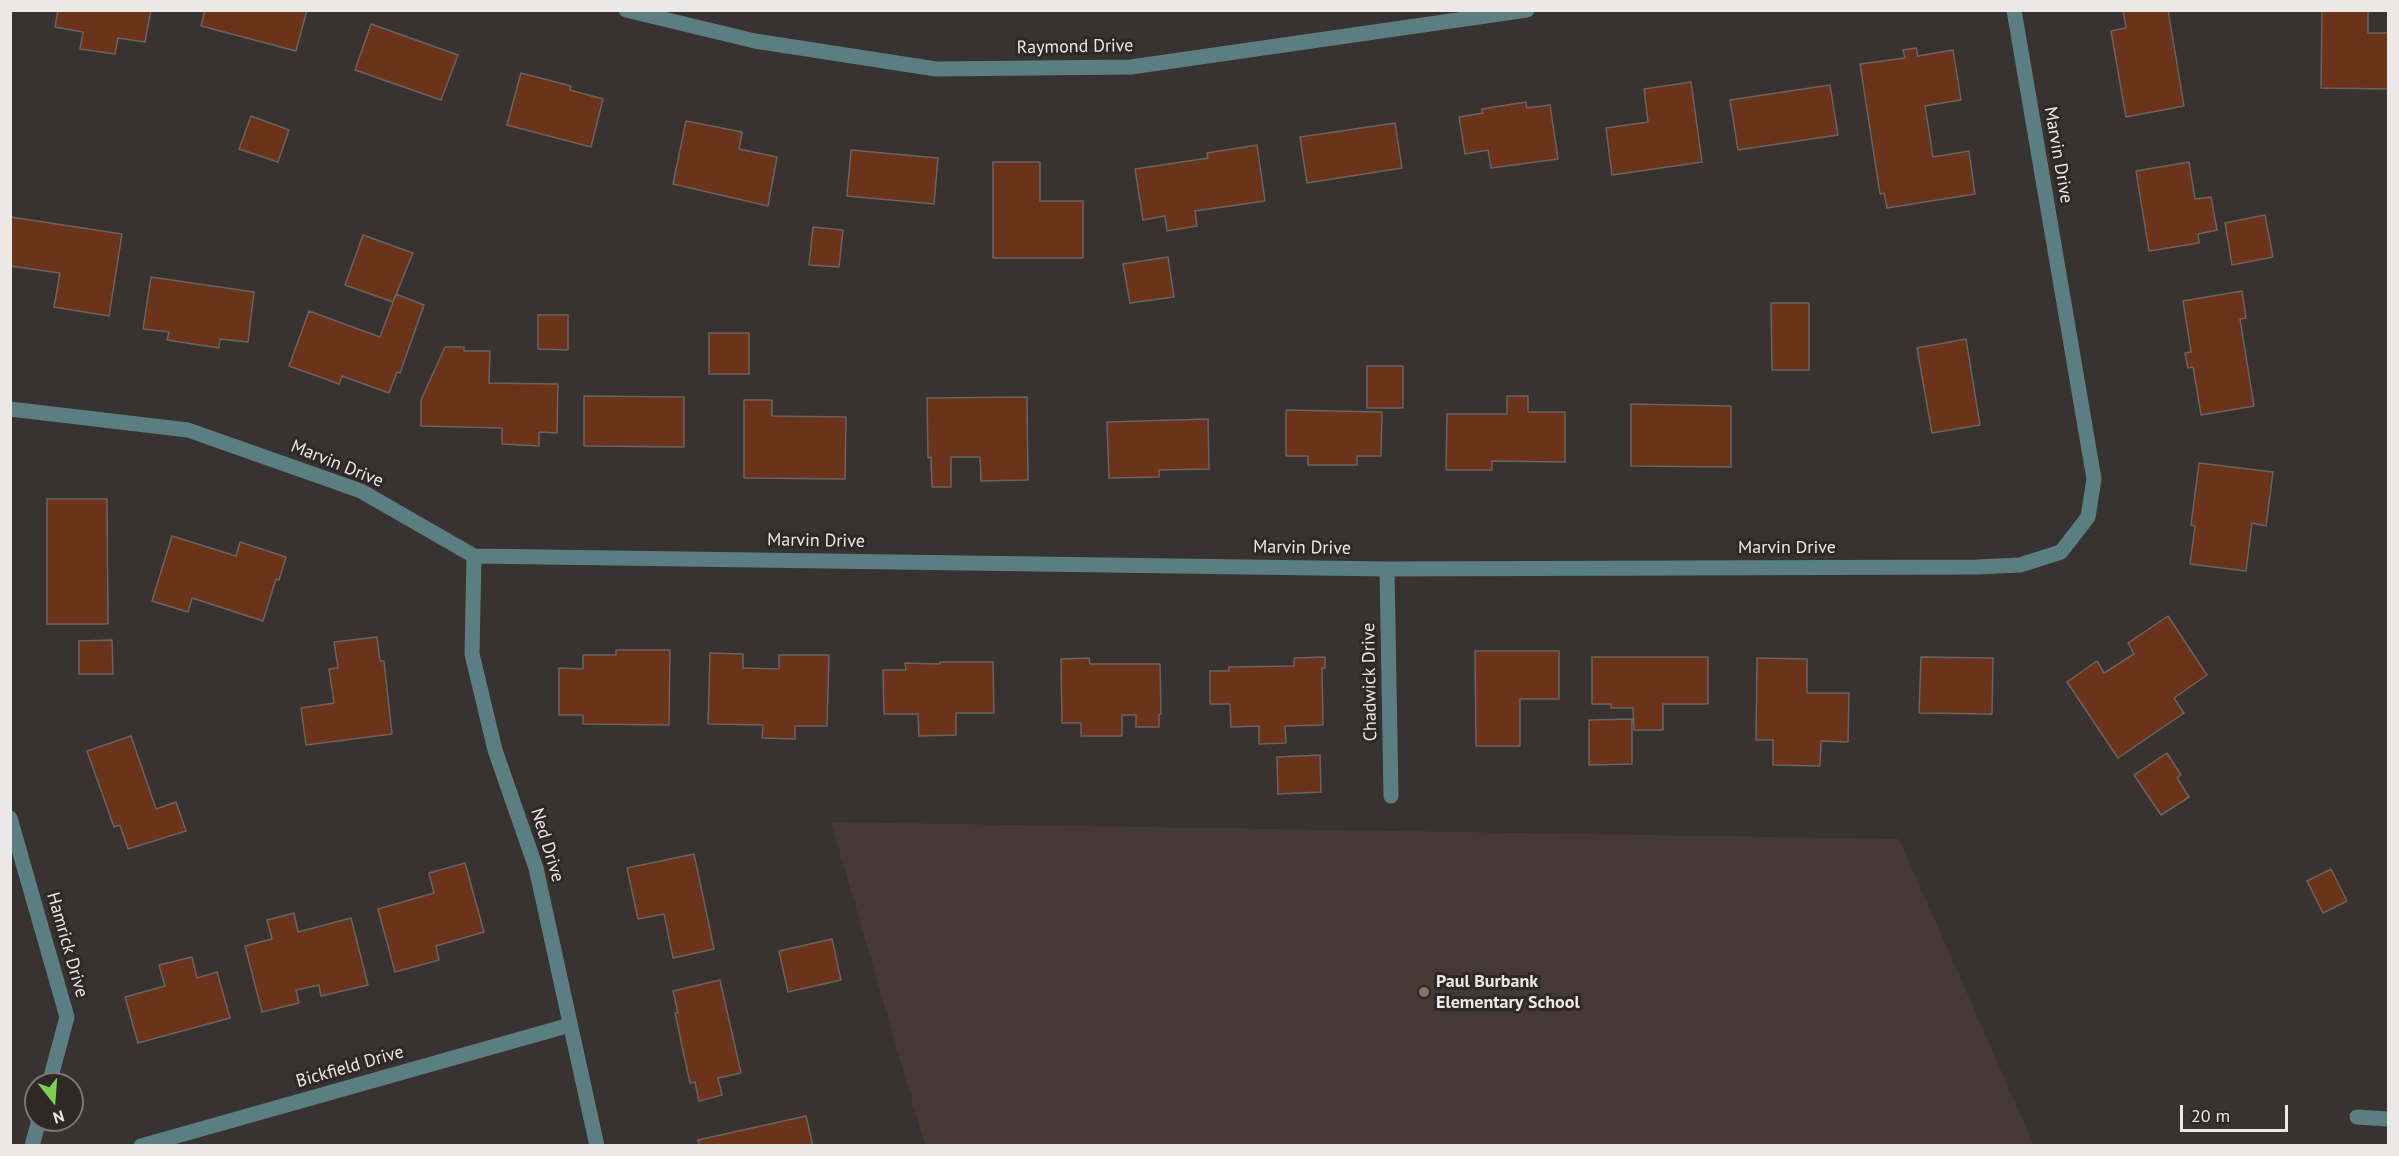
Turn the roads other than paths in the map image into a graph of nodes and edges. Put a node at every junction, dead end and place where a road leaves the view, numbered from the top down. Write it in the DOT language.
graph roads {
  1 [pos="626,10"];
  2 [pos="1527,10"];
  3 [pos="2014,10"];
  4 [pos="10,410"];
  5 [pos="474,556"];
  6 [pos="1387,568"];
  7 [pos="1391,796"];
  8 [pos="10,818"];
  9 [pos="570,1025"];
  10 [pos="52,1072"];
  11 [pos="2357,1117"];
  12 [pos="2388,1119"];
  13 [pos="141,1146"];
  14 [pos="597,1146"];
  1 -- 2 [label="street, Raymond Drive"];
  3 -- 6 [label="street, Marvin Drive"];
  4 -- 5 [label="street, Marvin Drive"];
  5 -- 6 [label="street, Marvin Drive"];
  5 -- 9 [label="street, Ned Drive"];
  6 -- 7 [label="street, Chadwick Drive"];
  8 -- 10 [label="street, Hamrick Drive"];
  9 -- 13 [label="street, Bickfield Drive"];
  9 -- 14 [label="street, Ned Drive"];
  11 -- 12 [label="street"];
}
